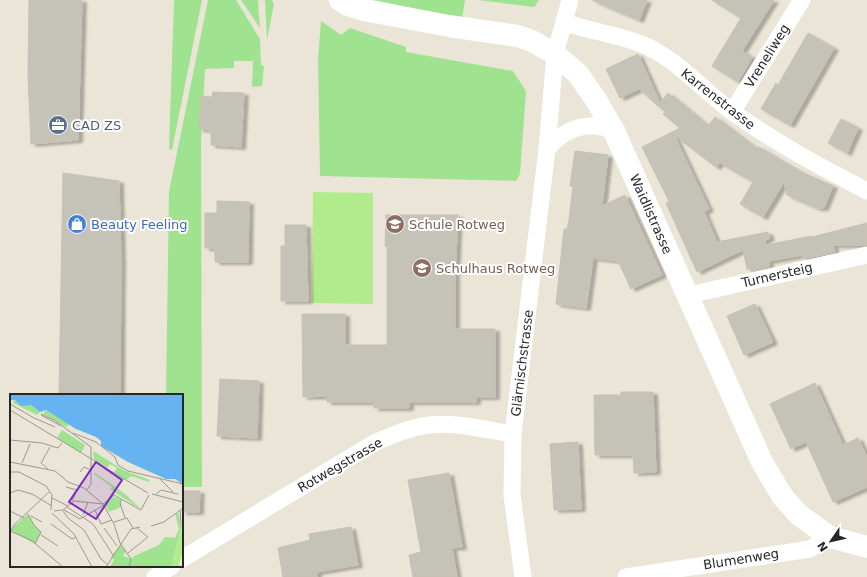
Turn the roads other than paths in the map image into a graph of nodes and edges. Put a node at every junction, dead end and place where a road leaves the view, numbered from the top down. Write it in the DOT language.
graph roads {
  1 [pos="340,0"];
  2 [pos="570,0"];
  3 [pos="802,0"];
  4 [pos="564,22"];
  5 [pos="555,54"];
  6 [pos="732,112"];
  7 [pos="614,132"];
  8 [pos="547,149"];
  9 [pos="867,192"];
  10 [pos="867,255"];
  11 [pos="688,297"];
  12 [pos="513,434"];
  13 [pos="830,536"];
  14 [pos="867,547"];
  15 [pos="183,558"];
  16 [pos="523,577"];
  17 [pos="626,577"];
  1 -- 5 [label="main road, Waidlistrasse"];
  2 -- 4 [label="street, Glärnischstrasse"];
  3 -- 6 [label="street, Vreneliweg"];
  4 -- 5 [label="street, Glärnischstrasse"];
  4 -- 6 [label="street, Karrenstrasse"];
  5 -- 7 [label="main road, Waidlistrasse"];
  5 -- 8 [label="street, Glärnischstrasse"];
  6 -- 9 [label="street, Karrenstrasse"];
  7 -- 8 [label="street"];
  7 -- 11 [label="main road, Waidlistrasse"];
  8 -- 12 [label="street, Glärnischstrasse"];
  10 -- 11 [label="street, Turnersteig"];
  11 -- 13 [label="main road, Waidlistrasse"];
  12 -- 15 [label="street, Rotwegstrasse"];
  12 -- 16 [label="street, Glärnischstrasse"];
  13 -- 14 [label="main road, Waidlistrasse"];
  13 -- 17 [label="street, Blumenweg"];
}
